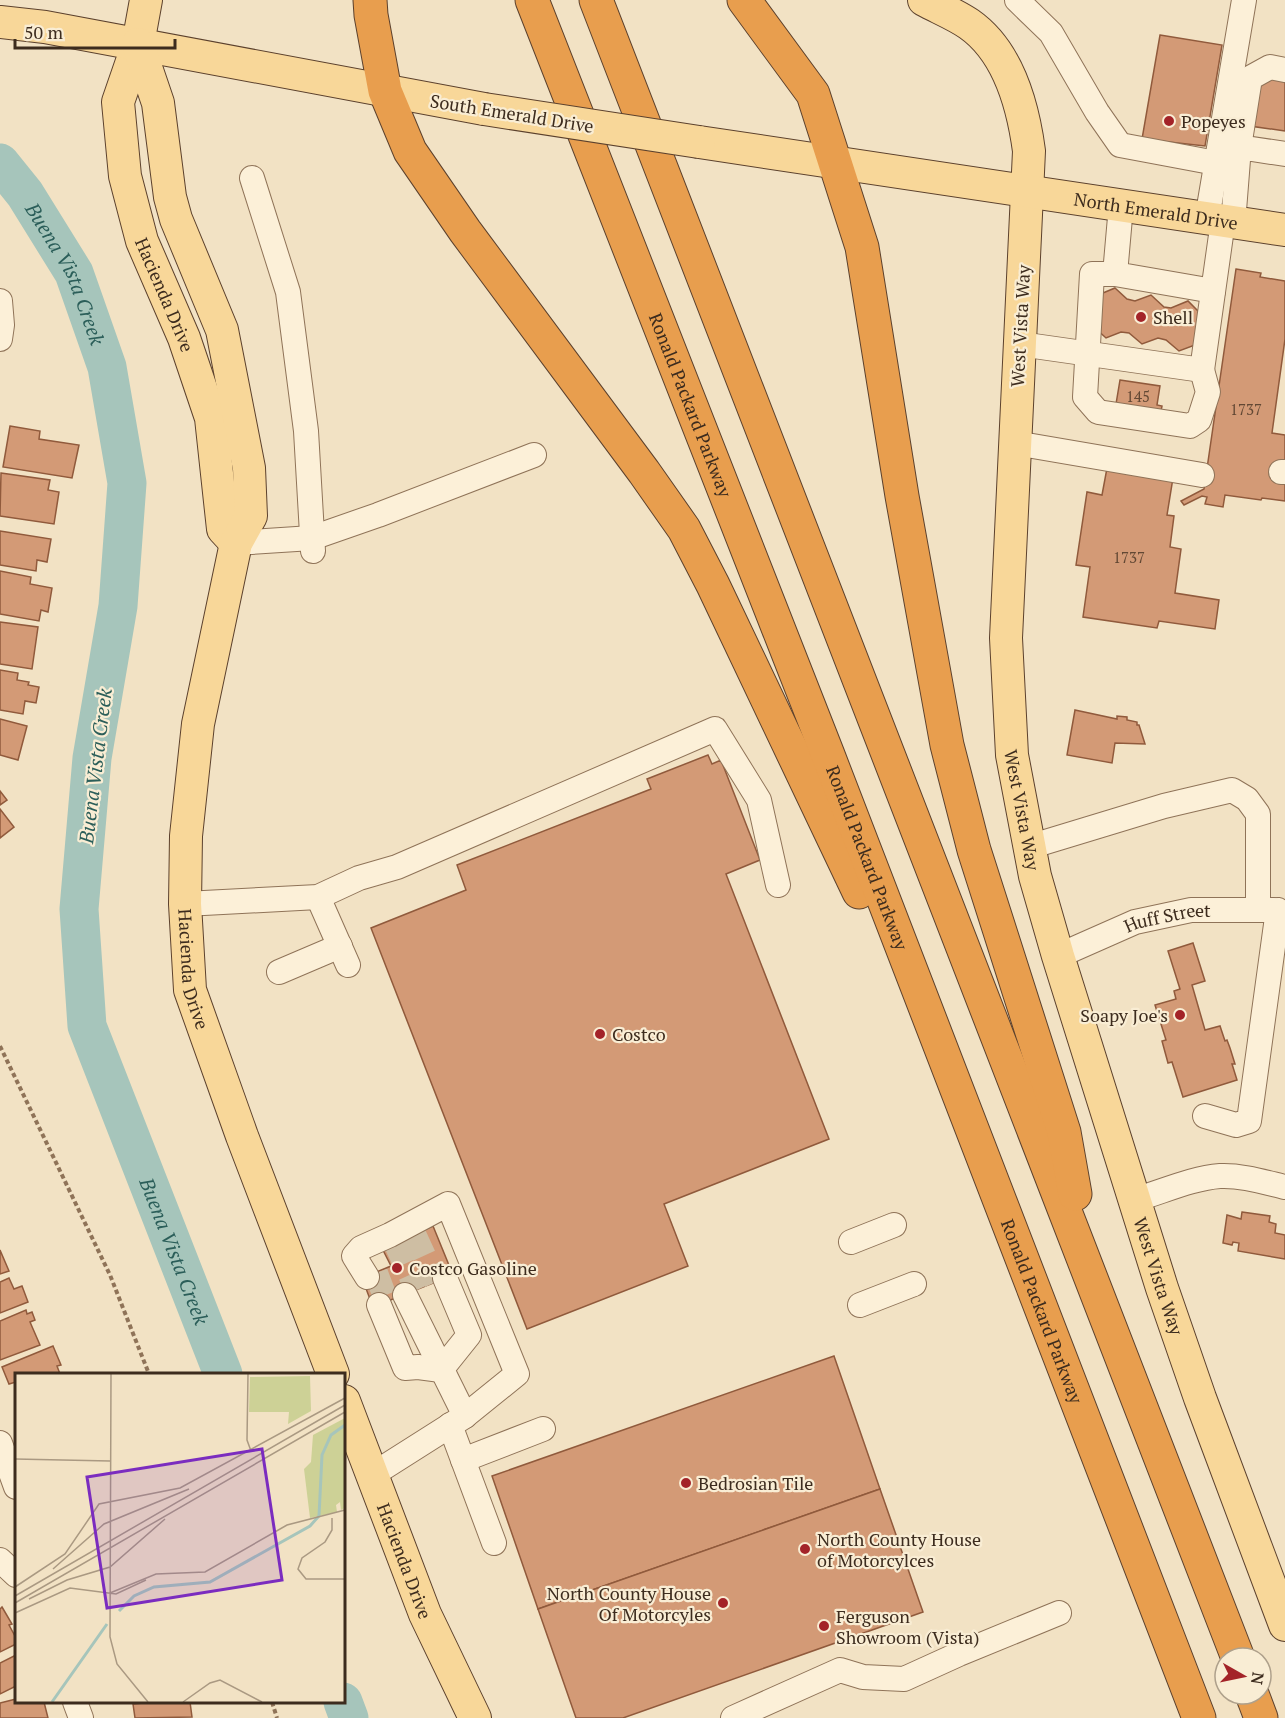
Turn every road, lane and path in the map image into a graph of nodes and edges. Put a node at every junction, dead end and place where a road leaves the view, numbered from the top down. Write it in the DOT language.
graph roads {
  1 [pos="146,0"];
  2 [pos="370,0"];
  3 [pos="532,0"];
  4 [pos="596,0"];
  5 [pos="744,0"];
  6 [pos="924,0"];
  7 [pos="1017,0"];
  8 [pos="1244,0"];
  9 [pos="0,21"];
  10 [pos="138,44"];
  11 [pos="1285,70"];
  12 [pos="385,91"];
  13 [pos="1239,147"];
  14 [pos="1285,154"];
  15 [pos="835,162"];
  16 [pos="1216,163"];
  17 [pos="252,178"];
  18 [pos="1027,193"];
  19 [pos="1121,206"];
  20 [pos="1221,221"];
  21 [pos="1285,230"];
  22 [pos="1115,274"];
  23 [pos="1213,291"];
  24 [pos="0,301"];
  25 [pos="0,339"];
  26 [pos="1020,344"];
  27 [pos="1087,354"];
  28 [pos="1202,370"];
  29 [pos="1015,443"];
  30 [pos="534,455"];
  31 [pos="1202,475"];
  32 [pos="236,543"];
  33 [pos="312,545"];
  34 [pos="1029,847"];
  35 [pos="778,885"];
  36 [pos="318,897"];
  37 [pos="185,904"];
  38 [pos="1274,910"];
  39 [pos="1058,956"];
  40 [pos="279,972"];
  41 [pos="0,1046"];
  42 [pos="962,1106"];
  43 [pos="1205,1116"];
  44 [pos="1285,1187"];
  45 [pos="1134,1200"];
  46 [pos="894,1225"];
  47 [pos="851,1242"];
  48 [pos="371,1275"];
  49 [pos="1091,1275"];
  50 [pos="914,1284"];
  51 [pos="860,1305"];
  52 [pos="442,1361"];
  53 [pos="149,1373"];
  54 [pos="333,1373"];
  55 [pos="345,1404"];
  56 [pos="457,1420"];
  57 [pos="543,1429"];
  58 [pos="0,1443"];
  59 [pos="463,1460"];
  60 [pos="372,1475"];
  61 [pos="15,1484"];
  62 [pos="494,1544"];
  63 [pos="0,1560"];
  64 [pos="15,1574"];
  65 [pos="1059,1613"];
  66 [pos="1284,1620"];
  67 [pos="1233,1646"];
  68 [pos="76,1703"];
  69 [pos="273,1703"];
  70 [pos="81,1718"];
  71 [pos="277,1718"];
  72 [pos="475,1718"];
  73 [pos="733,1718"];
  74 [pos="1199,1718"];
  1 -- 10 [label="main road, Hacienda Drive"];
  2 -- 12 [label="highway"];
  3 -- 42 [label="highway, Ronald Packard Parkway"];
  4 -- 49 [label="highway"];
  5 -- 15 [label="highway"];
  6 -- 18 [label="main road, West Vista Way"];
  7 -- 16 [label="street"];
  8 -- 16 [label="street"];
  9 -- 10 [label="main road, South Emerald Drive"];
  10 -- 12 [label="main road, South Emerald Drive"];
  10 -- 32 [label="main road, Hacienda Drive"];
  10 -- 32 [label="main road, Hacienda Drive"];
  11 -- 13 [label="street"];
  12 -- 15 [label="main road, South Emerald Drive, bridge"];
  12 -- 42 [label="highway"];
  13 -- 14 [label="street"];
  13 -- 20 [label="street"];
  15 -- 18 [label="main road, South Emerald Drive"];
  15 -- 49 [label="highway"];
  16 -- 20 [label="street"];
  17 -- 33 [label="street"];
  18 -- 19 [label="main road, North Emerald Drive"];
  18 -- 26 [label="main road, West Vista Way"];
  19 -- 20 [label="main road, North Emerald Drive"];
  19 -- 22 [label="street"];
  20 -- 21 [label="main road, North Emerald Drive"];
  20 -- 23 [label="street"];
  22 -- 23 [label="street"];
  22 -- 27 [label="street"];
  23 -- 28 [label="street"];
  24 -- 25 [label="street"];
  26 -- 27 [label="street"];
  26 -- 29 [label="main road, West Vista Way"];
  27 -- 28 [label="street"];
  27 -- 28 [label="street"];
  29 -- 31 [label="street"];
  29 -- 34 [label="main road, West Vista Way"];
  30 -- 33 [label="street"];
  32 -- 33 [label="street"];
  32 -- 37 [label="main road, Hacienda Drive"];
  34 -- 38 [label="street"];
  34 -- 39 [label="main road, West Vista Way"];
  35 -- 36 [label="street"];
  36 -- 37 [label="street"];
  36 -- 40 [label="street"];
  37 -- 54 [label="main road, Hacienda Drive"];
  38 -- 39 [label="street, Huff Street"];
  38 -- 43 [label="street"];
  39 -- 45 [label="main road, West Vista Way"];
  41 -- 53 [label="path"];
  42 -- 74 [label="highway, Ronald Packard Parkway"];
  44 -- 45 [label="street"];
  45 -- 66 [label="main road, West Vista Way"];
  46 -- 47 [label="street"];
  48 -- 56 [label="street"];
  49 -- 67 [label="highway"];
  50 -- 51 [label="street"];
  52 -- 52 [label="street"];
  52 -- 56 [label="street"];
  55 -- 60 [label="main road, Hacienda Drive"];
  56 -- 59 [label="street"];
  56 -- 60 [label="street"];
  57 -- 59 [label="street"];
  58 -- 61 [label="street"];
  59 -- 62 [label="street"];
  60 -- 72 [label="main road, Hacienda Drive"];
  63 -- 64 [label="street"];
  65 -- 73 [label="street"];
  68 -- 70 [label="street"];
  69 -- 71 [label="path"];
}
